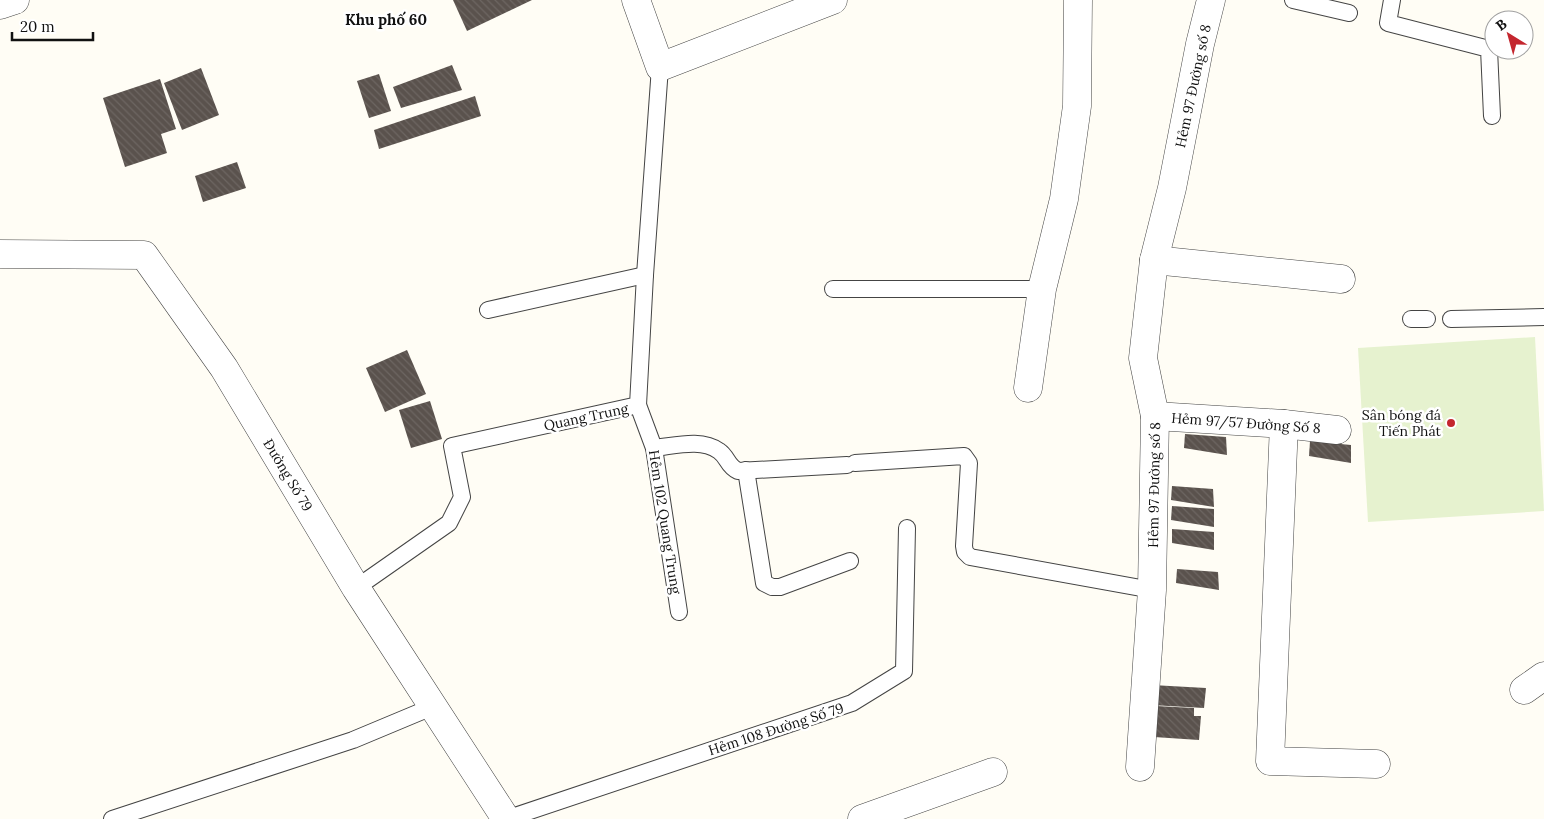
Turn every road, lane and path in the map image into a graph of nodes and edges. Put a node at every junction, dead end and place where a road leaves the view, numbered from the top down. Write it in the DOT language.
graph roads {
  1 [pos="15,0"];
  2 [pos="636,0"];
  3 [pos="833,0"];
  4 [pos="1078,0"];
  5 [pos="1211,0"];
  6 [pos="1293,0"];
  7 [pos="1392,0"];
  8 [pos="0,5"];
  9 [pos="1349,14"];
  10 [pos="660,67"];
  11 [pos="1492,116"];
  12 [pos="0,254"];
  13 [pos="1154,260"];
  14 [pos="645,275"];
  15 [pos="1341,279"];
  16 [pos="833,289"];
  17 [pos="1042,289"];
  18 [pos="488,310"];
  19 [pos="1544,317"];
  20 [pos="1451,318"];
  21 [pos="1028,388"];
  22 [pos="638,405"];
  23 [pos="1155,416"];
  24 [pos="1284,424"];
  25 [pos="1337,430"];
  26 [pos="654,448"];
  27 [pos="746,470"];
  28 [pos="907,528"];
  29 [pos="850,561"];
  30 [pos="356,588"];
  31 [pos="1152,590"];
  32 [pos="679,612"];
  33 [pos="432,707"];
  34 [pos="1376,764"];
  35 [pos="1140,767"];
  36 [pos="993,772"];
  37 [pos="112,819"];
  38 [pos="506,819"];
  39 [pos="862,819"];
  1 -- 8 [label="street"];
  2 -- 10 [label="street"];
  3 -- 10 [label="street"];
  4 -- 17 [label="street"];
  5 -- 13 [label="street, Hẻm 97 Đường số 8"];
  6 -- 9 [label="lane"];
  7 -- 11 [label="lane"];
  10 -- 14 [label="lane, Quang Trung"];
  12 -- 30 [label="street, Đường Số 79"];
  13 -- 15 [label="street"];
  13 -- 23 [label="street, Hẻm 97 Đường số 8"];
  14 -- 18 [label="lane"];
  14 -- 22 [label="lane, Quang Trung"];
  16 -- 17 [label="lane"];
  17 -- 21 [label="street"];
  19 -- 20 [label="lane"];
  22 -- 26 [label="lane, Hẻm 102 Quang Trung"];
  22 -- 30 [label="lane, Quang Trung"];
  23 -- 24 [label="street, Hẻm 97/57 Đường Số 8"];
  23 -- 31 [label="street, Hẻm 97 Đường số 8"];
  24 -- 25 [label="street, Hẻm 97/57 Đường Số 8"];
  24 -- 34 [label="street"];
  26 -- 27 [label="lane"];
  26 -- 32 [label="lane, Hẻm 102 Quang Trung"];
  27 -- 29 [label="lane"];
  27 -- 31 [label="lane"];
  28 -- 38 [label="lane, Hẻm 108 Đường Số 79"];
  30 -- 33 [label="street, Đường Số 79"];
  31 -- 35 [label="street, Hẻm 97 Đường số 8"];
  33 -- 37 [label="lane"];
  33 -- 38 [label="street, Đường Số 79"];
  36 -- 39 [label="street"];
}
